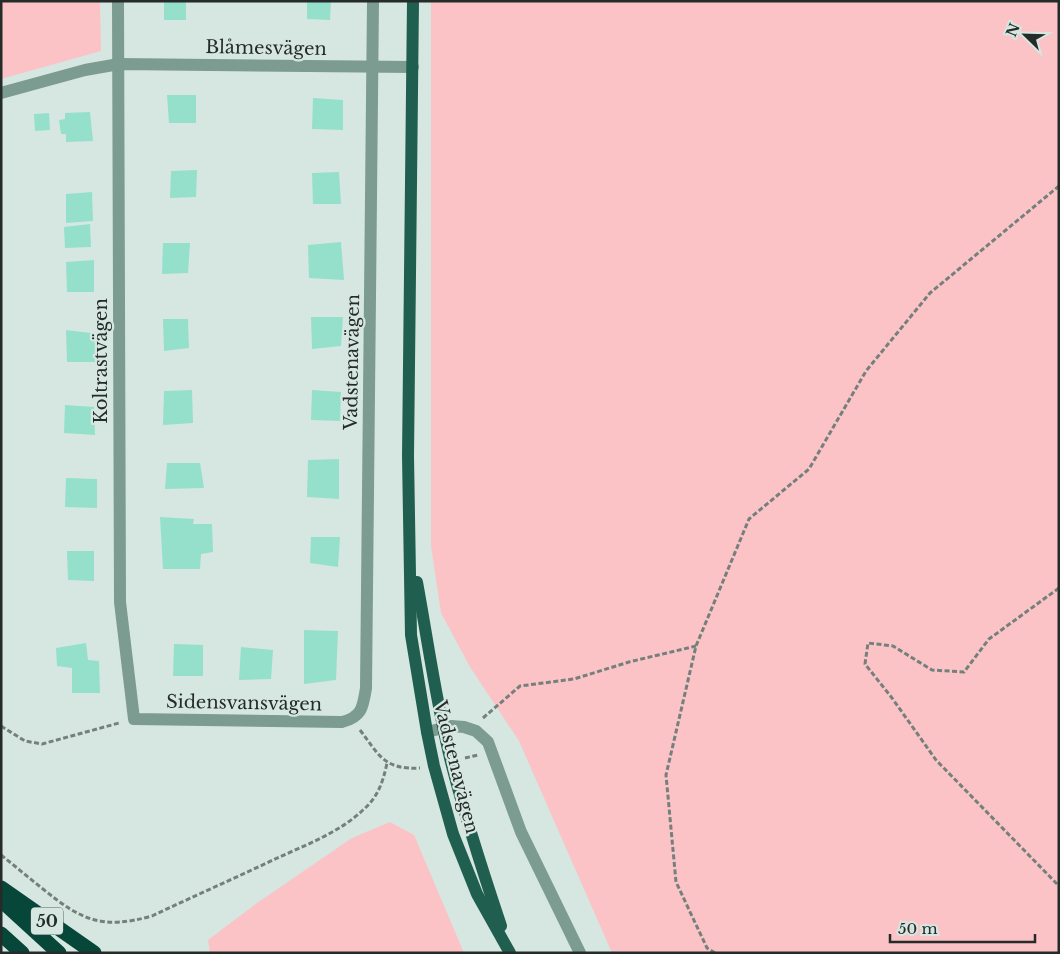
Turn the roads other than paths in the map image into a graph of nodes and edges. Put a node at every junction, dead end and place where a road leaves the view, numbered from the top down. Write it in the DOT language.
graph roads {
  1 [pos="118,1"];
  2 [pos="373,1"];
  3 [pos="414,1"];
  4 [pos="118,64"];
  5 [pos="373,67"];
  6 [pos="413,67"];
  7 [pos="1,93"];
  8 [pos="411,550"];
  9 [pos="134,719"];
  10 [pos="352,719"];
  11 [pos="443,727"];
  12 [pos="427,732"];
  13 [pos="1,888"];
  14 [pos="1,900"];
  15 [pos="1,934"];
  16 [pos="510,952"];
  17 [pos="22,953"];
  18 [pos="59,953"];
  19 [pos="94,953"];
  20 [pos="580,953"];
  1 -- 4 [label="street, Koltrastvägen"];
  2 -- 5 [label="street, Vadstenavägen"];
  3 -- 6 [label="main road, Vadstenavägen"];
  4 -- 5 [label="street, Blåmesvägen"];
  4 -- 7 [label="street"];
  4 -- 9 [label="street, Koltrastvägen"];
  5 -- 6 [label="street, Blåmesvägen"];
  5 -- 10 [label="street, Vadstenavägen"];
  6 -- 8 [label="main road, Vadstenavägen"];
  8 -- 11 [label="main road, Vadstenavägen"];
  8 -- 12 [label="main road, Vadstenavägen"];
  9 -- 10 [label="street, Sidensvansvägen"];
  11 -- 12 [label="street"];
  11 -- 16 [label="main road, Vadstenavägen"];
  11 -- 20 [label="street"];
  12 -- 16 [label="main road, Vadstenavägen"];
  13 -- 19 [label="highway, 50"];
  14 -- 18 [label="highway, 50"];
  15 -- 17 [label="highway, 50"];
}
